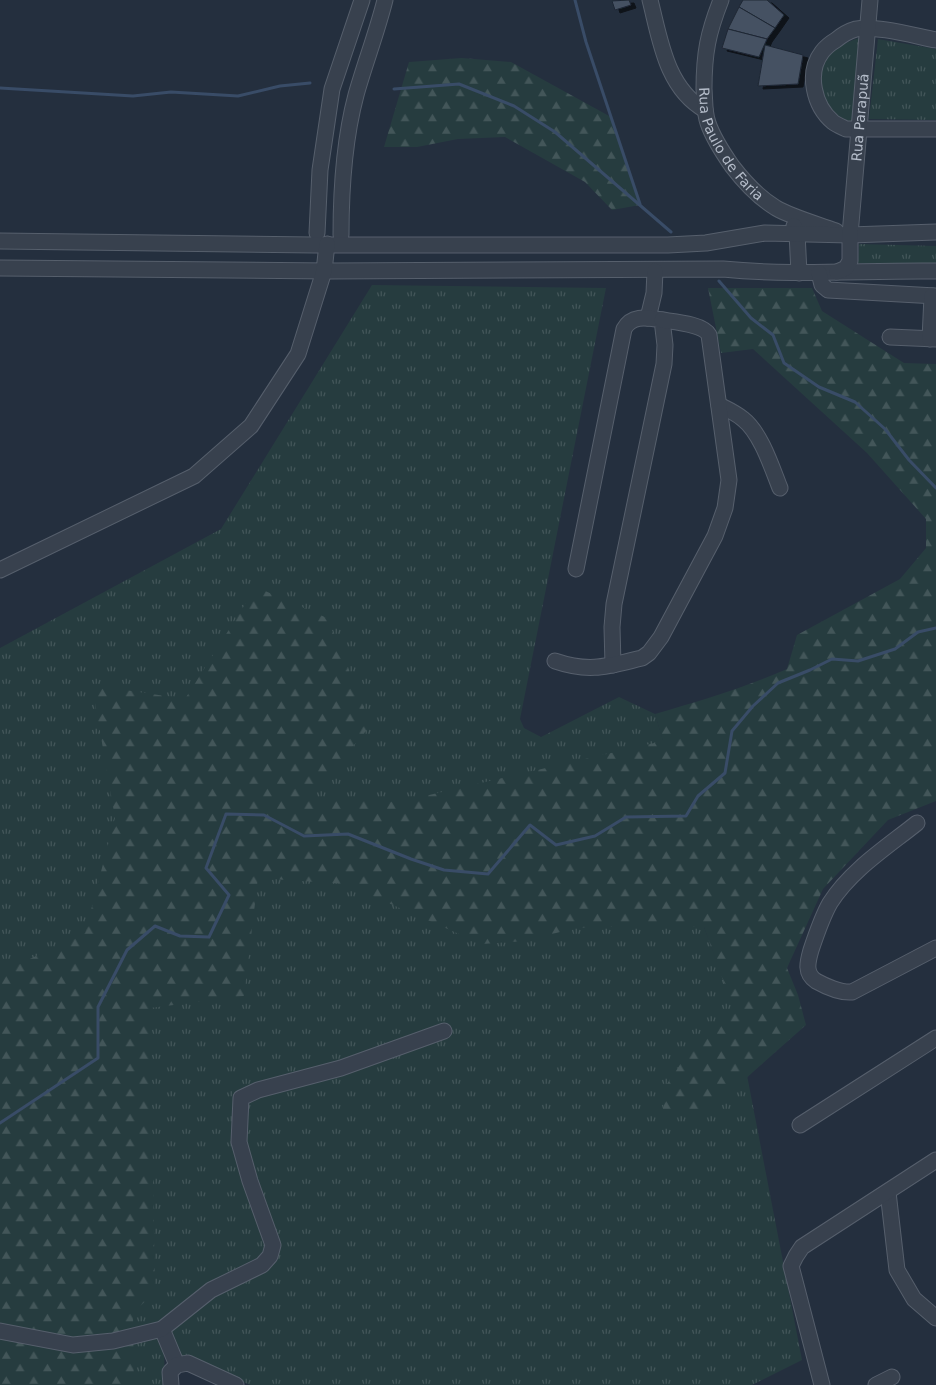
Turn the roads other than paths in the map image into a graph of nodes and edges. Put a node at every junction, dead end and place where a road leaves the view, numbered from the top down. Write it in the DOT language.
graph roads {
  1 [pos="362,0"];
  2 [pos="386,0"];
  3 [pos="650,0"];
  4 [pos="721,0"];
  5 [pos="870,0"];
  6 [pos="868,28"];
  7 [pos="936,40"];
  8 [pos="705,110"];
  9 [pos="859,128"];
  10 [pos="936,129"];
  11 [pos="341,203"];
  12 [pos="319,205"];
  13 [pos="777,208"];
  14 [pos="936,232"];
  15 [pos="797,233"];
  16 [pos="341,235"];
  17 [pos="846,235"];
  18 [pos="322,239"];
  19 [pos="0,241"];
  20 [pos="556,244"];
  21 [pos="0,268"];
  22 [pos="324,271"];
  23 [pos="554,271"];
  24 [pos="655,271"];
  25 [pos="936,271"];
  26 [pos="837,272"];
  27 [pos="799,273"];
  28 [pos="819,273"];
  29 [pos="934,296"];
  30 [pos="655,319"];
  31 [pos="890,337"];
  32 [pos="933,338"];
  33 [pos="719,405"];
  34 [pos="780,488"];
  35 [pos="576,569"];
  36 [pos="0,570"];
  37 [pos="556,661"];
  38 [pos="613,665"];
  39 [pos="917,823"];
  40 [pos="936,948"];
  41 [pos="444,1030"];
  42 [pos="936,1038"];
  43 [pos="800,1125"];
  44 [pos="936,1160"];
  45 [pos="888,1192"];
  46 [pos="936,1318"];
  47 [pos="162,1329"];
  48 [pos="0,1331"];
  49 [pos="173,1374"];
  50 [pos="892,1376"];
  51 [pos="236,1385"];
  52 [pos="822,1385"];
  53 [pos="876,1385"];
  1 -- 12 [label="street"];
  2 -- 11 [label="street"];
  3 -- 8 [label="street"];
  4 -- 8 [label="street, Rua Paulo de Faria"];
  5 -- 6 [label="street, Rua Parapuã"];
  6 -- 7 [label="street"];
  6 -- 9 [label="street, Rua Parapuã"];
  6 -- 9 [label="street"];
  8 -- 13 [label="street, Rua Paulo de Faria"];
  9 -- 10 [label="street"];
  9 -- 17 [label="street, Rua Parapuã"];
  11 -- 12 [label="street"];
  11 -- 16 [label="street"];
  12 -- 18 [label="street"];
  13 -- 15 [label="street"];
  13 -- 17 [label="street, Rua Paulo de Faria"];
  14 -- 17 [label="street"];
  15 -- 17 [label="street"];
  15 -- 20 [label="street"];
  15 -- 27 [label="street"];
  17 -- 26 [label="street, Rua Parapuã"];
  18 -- 19 [label="street"];
  18 -- 20 [label="street"];
  18 -- 22 [label="street"];
  20 -- 23 [label="street"];
  21 -- 22 [label="street"];
  22 -- 23 [label="street"];
  22 -- 36 [label="street"];
  23 -- 24 [label="street"];
  24 -- 27 [label="street"];
  24 -- 30 [label="street"];
  25 -- 26 [label="street"];
  26 -- 28 [label="street"];
  27 -- 28 [label="street"];
  28 -- 29 [label="street"];
  29 -- 32 [label="street"];
  30 -- 33 [label="street"];
  30 -- 35 [label="street"];
  30 -- 38 [label="street"];
  31 -- 32 [label="street"];
  33 -- 34 [label="street"];
  33 -- 38 [label="street"];
  37 -- 38 [label="street"];
  39 -- 40 [label="street"];
  41 -- 47 [label="street"];
  42 -- 43 [label="street"];
  44 -- 45 [label="street"];
  45 -- 46 [label="street"];
  45 -- 52 [label="street"];
  47 -- 48 [label="street"];
  47 -- 49 [label="street"];
  49 -- 51 [label="street"];
  50 -- 53 [label="street"];
}
